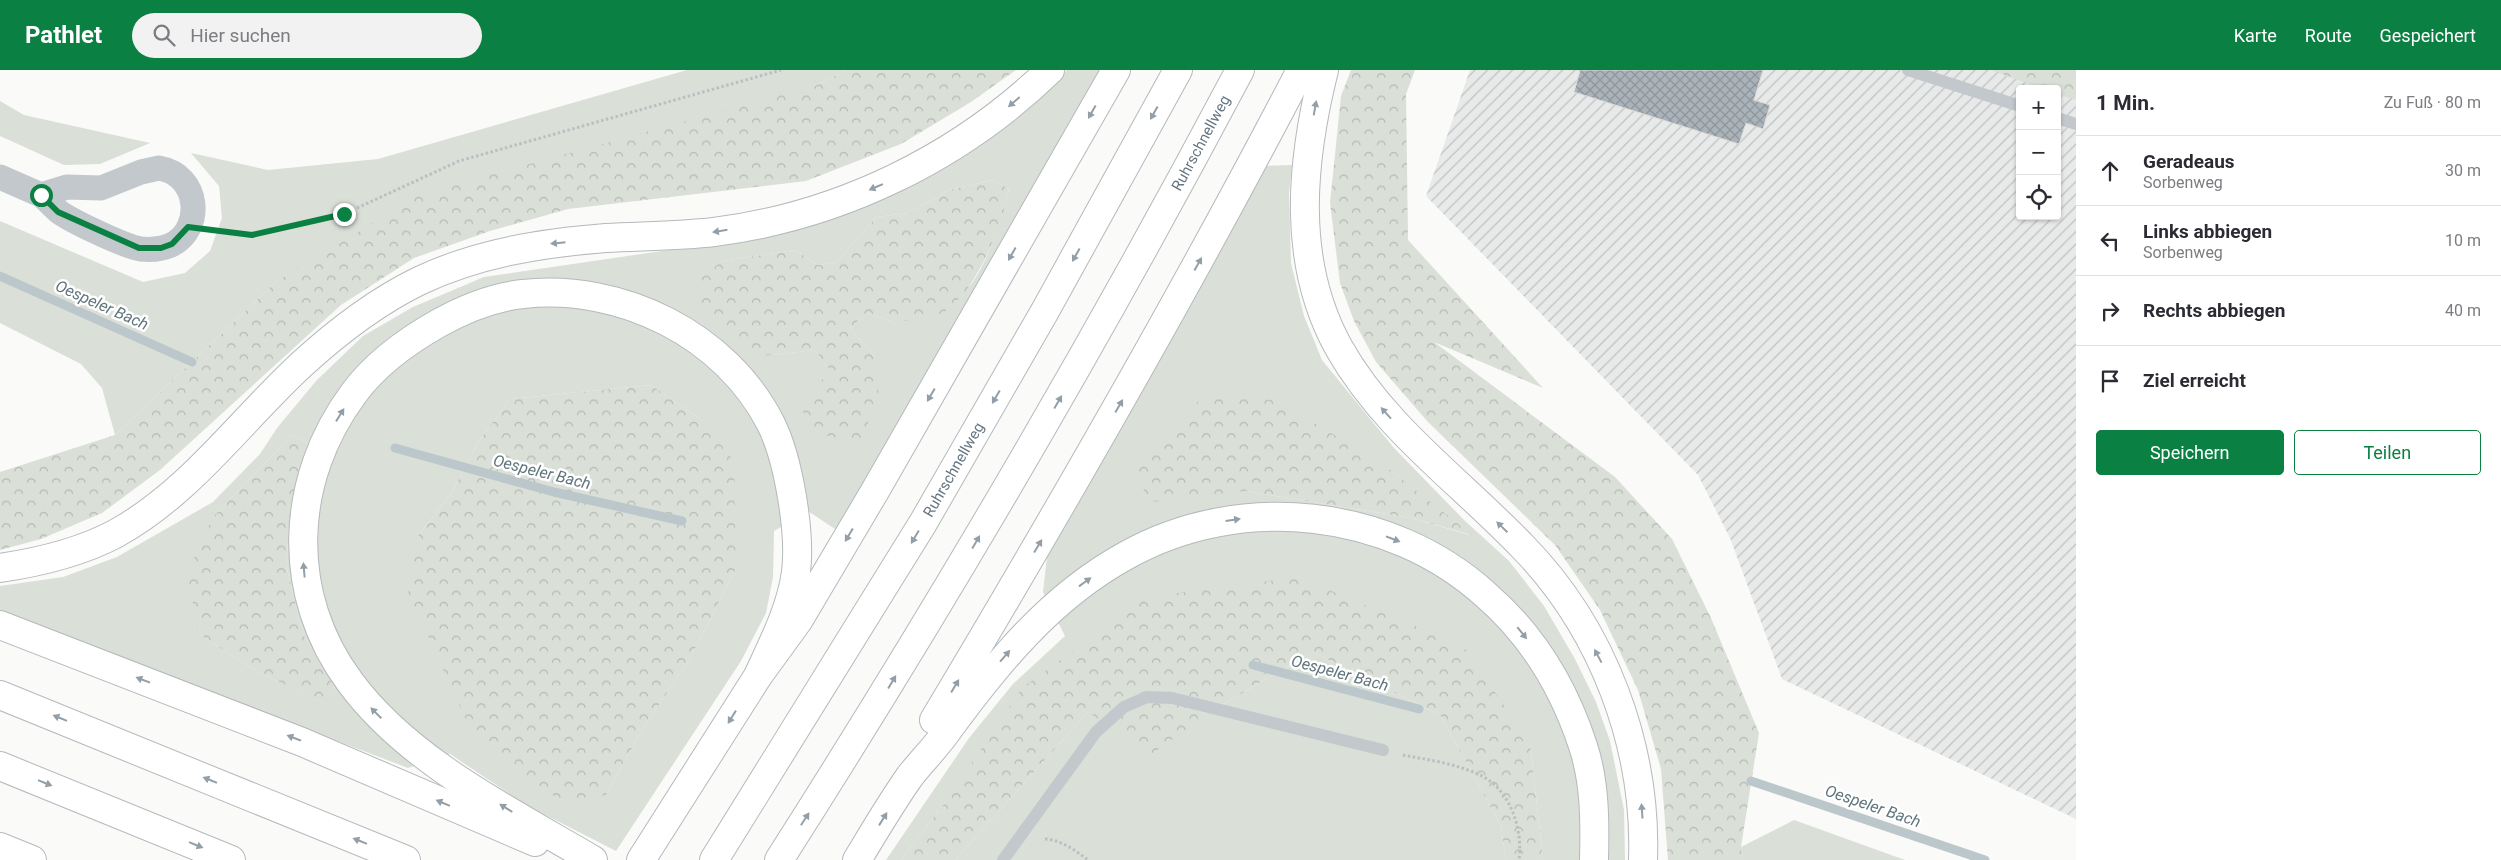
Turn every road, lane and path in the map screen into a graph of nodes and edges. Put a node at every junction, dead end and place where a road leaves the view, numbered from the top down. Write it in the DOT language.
graph roads {
  1 [pos="781,70"];
  2 [pos="1050,70"];
  3 [pos="1116,70"];
  4 [pos="1178,70"];
  5 [pos="1240,70"];
  6 [pos="1301,70"];
  7 [pos="1324,70"];
  8 [pos="1908,70"];
  9 [pos="2016,105"];
  10 [pos="2061,119"];
  11 [pos="2076,124"];
  12 [pos="0,177"];
  13 [pos="41,195"];
  14 [pos="188,227"];
  15 [pos="0,568"];
  16 [pos="0,625"];
  17 [pos="758,676"];
  18 [pos="0,695"];
  19 [pos="1383,750"];
  20 [pos="0,766"];
  21 [pos="910,776"];
  22 [pos="1019,838"];
  23 [pos="0,847"];
  24 [pos="646,853"];
  25 [pos="32,860"];
  26 [pos="231,860"];
  27 [pos="406,860"];
  28 [pos="586,860"];
  29 [pos="594,860"];
  30 [pos="714,860"];
  31 [pos="779,860"];
  32 [pos="857,860"];
  33 [pos="1003,860"];
  34 [pos="1088,860"];
  35 [pos="1519,860"];
  36 [pos="1594,860"];
  37 [pos="1643,860"];
  1 -- 14 [label="path"];
  2 -- 15 [label="highway, one-way"];
  3 -- 17 [label="highway, one-way"];
  4 -- 30 [label="highway, Ruhrschnellweg, one-way"];
  31 -- 5 [label="highway, Ruhrschnellweg, one-way"];
  21 -- 6 [label="highway, one-way"];
  37 -- 7 [label="highway, one-way"];
  8 -- 9 [label="lane"];
  10 -- 11 [label="lane"];
  12 -- 13 [label="street"];
  13 -- 14 [label="street"];
  13 -- 14 [label="street"];
  28 -- 16 [label="highway, one-way"];
  17 -- 24 [label="highway, one-way"];
  29 -- 17 [label="highway, one-way"];
  27 -- 18 [label="highway, one-way"];
  19 -- 22 [label="lane"];
  19 -- 35 [label="path"];
  20 -- 26 [label="highway, one-way"];
  32 -- 21 [label="highway, one-way"];
  21 -- 36 [label="highway, one-way"];
  22 -- 33 [label="lane"];
  22 -- 34 [label="path"];
  23 -- 25 [label="highway"];
}
